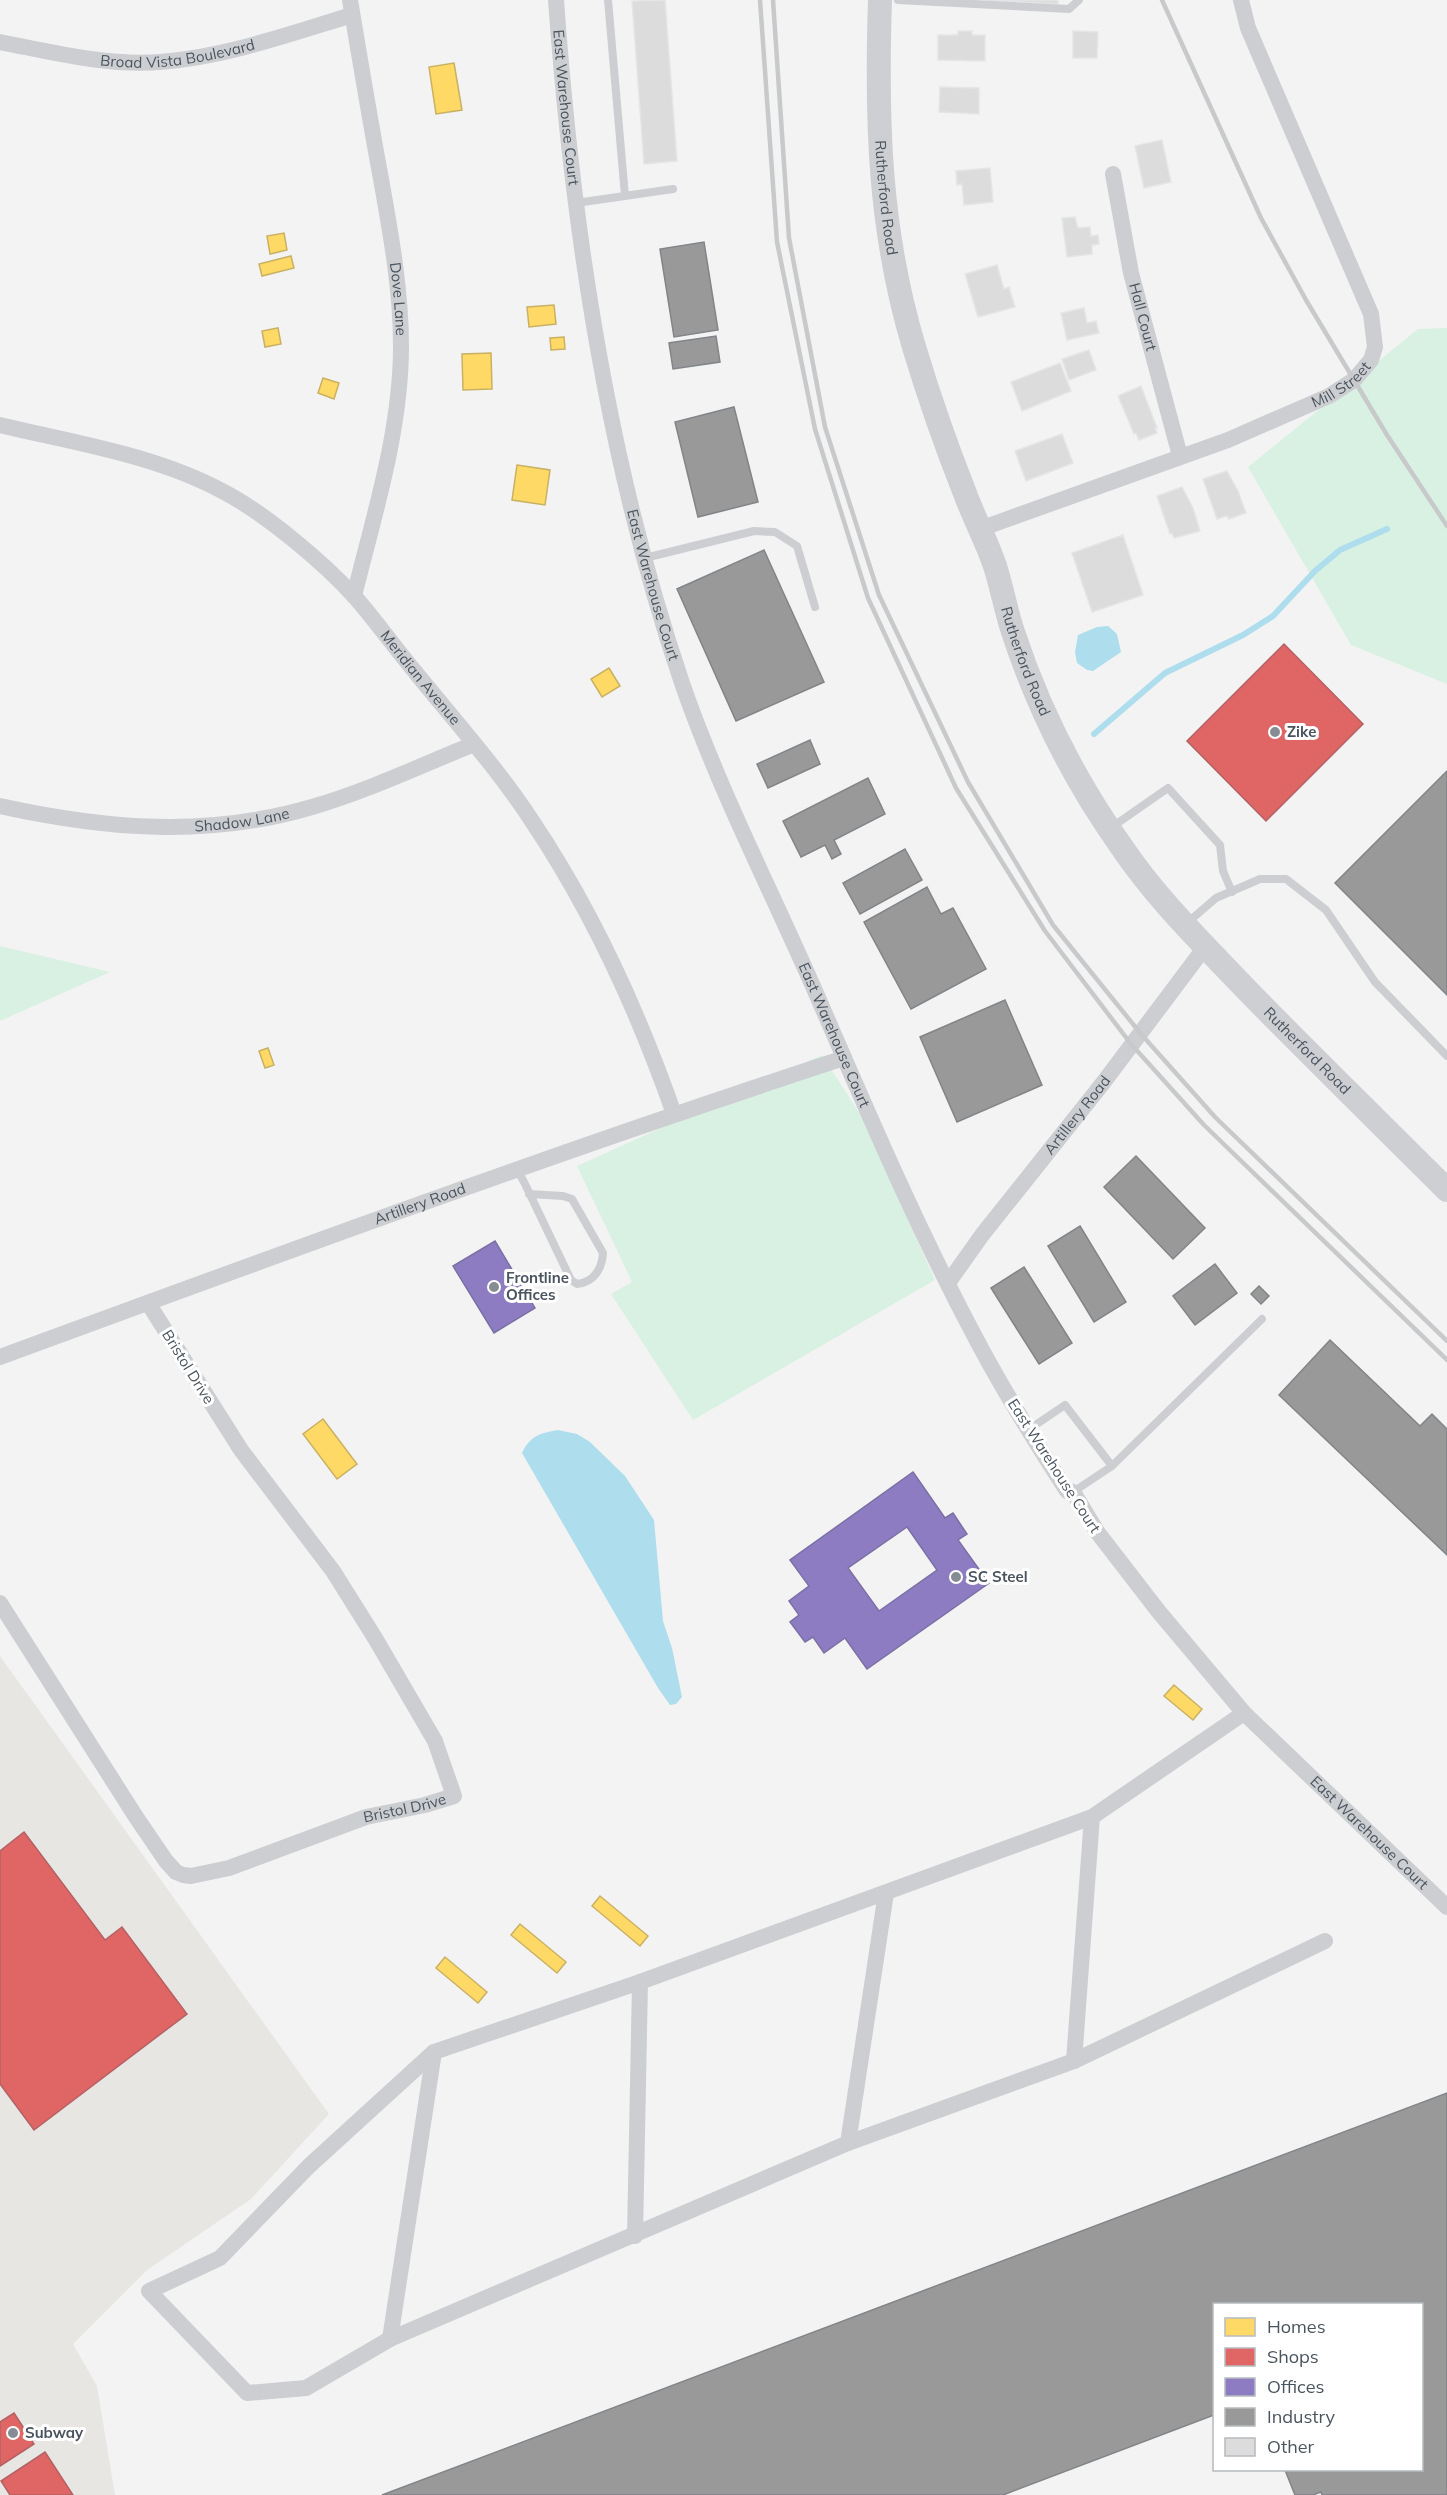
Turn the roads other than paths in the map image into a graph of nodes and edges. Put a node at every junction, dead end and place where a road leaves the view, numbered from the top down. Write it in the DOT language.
graph roads {
  1 [pos="556,0"];
  2 [pos="608,0"];
  3 [pos="880,0"];
  4 [pos="898,0"];
  5 [pos="1079,0"];
  6 [pos="1241,0"];
  7 [pos="351,8"];
  8 [pos="0,42"];
  9 [pos="1113,174"];
  10 [pos="673,189"];
  11 [pos="625,196"];
  12 [pos="576,203"];
  13 [pos="0,425"];
  14 [pos="1180,456"];
  15 [pos="980,529"];
  16 [pos="645,558"];
  17 [pos="354,596"];
  18 [pos="815,607"];
  19 [pos="474,744"];
  20 [pos="0,806"];
  21 [pos="1110,829"];
  22 [pos="1232,892"];
  23 [pos="1185,925"];
  24 [pos="1205,947"];
  25 [pos="1447,1056"];
  26 [pos="843,1058"];
  27 [pos="674,1114"];
  28 [pos="517,1169"];
  29 [pos="1447,1190"];
  30 [pos="529,1194"];
  31 [pos="948,1282"];
  32 [pos="148,1303"];
  33 [pos="1262,1319"];
  34 [pos="0,1357"];
  35 [pos="1028,1430"];
  36 [pos="1112,1466"];
  37 [pos="1073,1492"];
  38 [pos="0,1604"];
  39 [pos="1244,1713"];
  40 [pos="1092,1817"];
  41 [pos="886,1893"];
  42 [pos="1447,1907"];
  43 [pos="1324,1941"];
  44 [pos="640,1982"];
  45 [pos="434,2052"];
  46 [pos="1074,2061"];
  47 [pos="848,2143"];
  48 [pos="635,2236"];
  49 [pos="390,2339"];
  1 -- 12 [label="street, East Warehouse Court"];
  2 -- 11 [label="lane"];
  3 -- 15 [label="street, Rutherford Road"];
  4 -- 5 [label="lane"];
  6 -- 14 [label="street, Mill Street"];
  7 -- 8 [label="street, Broad Vista Boulevard"];
  7 -- 17 [label="street, Dove Lane"];
  9 -- 14 [label="street, Hall Court"];
  10 -- 11 [label="lane"];
  11 -- 12 [label="lane"];
  12 -- 16 [label="street, East Warehouse Court"];
  13 -- 17 [label="street, Meridian Avenue"];
  14 -- 15 [label="street, Mill Street"];
  15 -- 21 [label="street, Rutherford Road"];
  16 -- 18 [label="lane"];
  16 -- 26 [label="street, East Warehouse Court"];
  17 -- 19 [label="street, Meridian Avenue"];
  19 -- 20 [label="street, Shadow Lane"];
  19 -- 27 [label="street, Meridian Avenue"];
  21 -- 22 [label="lane"];
  21 -- 23 [label="street, Rutherford Road"];
  22 -- 23 [label="lane"];
  22 -- 25 [label="lane"];
  23 -- 24 [label="street, Rutherford Road"];
  24 -- 29 [label="street, Rutherford Road"];
  24 -- 31 [label="street, Artillery Road"];
  26 -- 27 [label="street, Artillery Road"];
  26 -- 31 [label="street, East Warehouse Court"];
  27 -- 28 [label="street, Artillery Road"];
  28 -- 30 [label="lane"];
  28 -- 32 [label="street, Artillery Road"];
  30 -- 30 [label="lane"];
  31 -- 35 [label="street, East Warehouse Court"];
  32 -- 34 [label="street, Artillery Road"];
  32 -- 38 [label="street, Bristol Drive"];
  33 -- 36 [label="lane"];
  35 -- 36 [label="lane"];
  35 -- 37 [label="street, East Warehouse Court"];
  36 -- 37 [label="lane"];
  37 -- 39 [label="street, East Warehouse Court"];
  39 -- 40 [label="street"];
  39 -- 42 [label="street, East Warehouse Court"];
  40 -- 41 [label="street"];
  40 -- 46 [label="street"];
  41 -- 44 [label="street"];
  41 -- 47 [label="street"];
  43 -- 46 [label="street"];
  44 -- 45 [label="street"];
  44 -- 48 [label="street"];
  45 -- 49 [label="street"];
  45 -- 49 [label="street"];
  46 -- 47 [label="street"];
  47 -- 48 [label="street"];
  48 -- 49 [label="street"];
}
